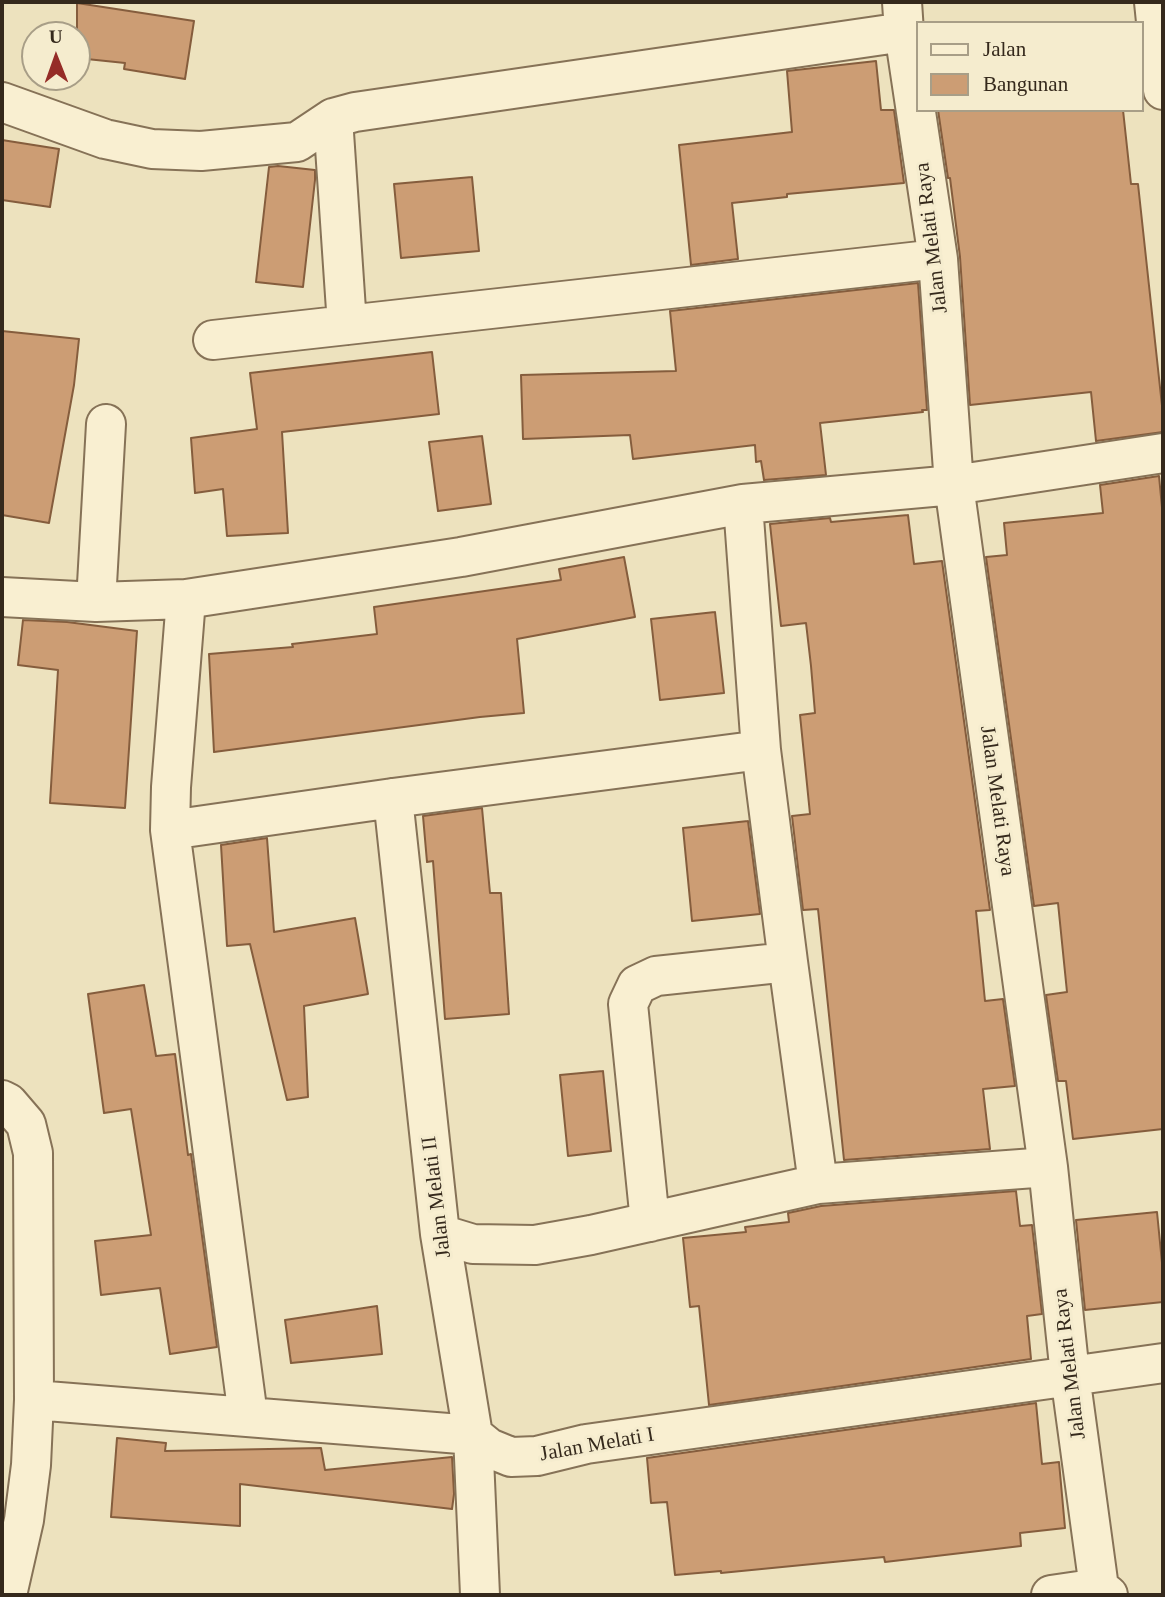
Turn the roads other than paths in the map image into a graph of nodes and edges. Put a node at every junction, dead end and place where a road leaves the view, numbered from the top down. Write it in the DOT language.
graph roads {
  1 [pos="1153,2"];
  2 [pos="903,17"];
  3 [pos="1163,90"];
  4 [pos="2,102"];
  5 [pos="916,107"];
  6 [pos="917,112"];
  7 [pos="332,118"];
  8 [pos="938,259"];
  9 [pos="347,325"];
  10 [pos="213,340"];
  11 [pos="106,425"];
  12 [pos="1163,453"];
  13 [pos="954,485"];
  14 [pos="743,504"];
  15 [pos="2,597"];
  16 [pos="186,599"];
  17 [pos="96,602"];
  18 [pos="761,750"];
  19 [pos="393,799"];
  20 [pos="170,830"];
  21 [pos="788,962"];
  22 [pos="2,1101"];
  23 [pos="1048,1167"];
  24 [pos="818,1184"];
  25 [pos="650,1222"];
  26 [pos="440,1234"];
  27 [pos="1163,1363"];
  28 [pos="1070,1375"];
  29 [pos="34,1400"];
  30 [pos="248,1416"];
  31 [pos="473,1435"];
  32 [pos="1104,1592"];
  33 [pos="8,1595"];
  34 [pos="480,1595"];
  35 [pos="1051,1595"];
  1 -- 3 [label="street"];
  2 -- 5 [label="street, Jalan Melati Raya"];
  2 -- 7 [label="street"];
  4 -- 7 [label="street"];
  6 -- 8 [label="street, Jalan Melati Raya"];
  7 -- 9 [label="street"];
  8 -- 9 [label="street"];
  8 -- 13 [label="street, Jalan Melati Raya"];
  9 -- 10 [label="street"];
  11 -- 17 [label="street"];
  12 -- 13 [label="street"];
  13 -- 14 [label="street"];
  13 -- 23 [label="street, Jalan Melati Raya"];
  14 -- 16 [label="street"];
  14 -- 18 [label="street"];
  15 -- 17 [label="street"];
  16 -- 17 [label="street"];
  16 -- 20 [label="street"];
  18 -- 19 [label="street"];
  18 -- 21 [label="street"];
  19 -- 20 [label="street"];
  19 -- 26 [label="street, Jalan Melati II"];
  20 -- 30 [label="street"];
  21 -- 24 [label="street"];
  21 -- 25 [label="street"];
  22 -- 29 [label="street"];
  23 -- 24 [label="street"];
  23 -- 28 [label="street, Jalan Melati Raya"];
  24 -- 25 [label="street"];
  25 -- 26 [label="street"];
  26 -- 31 [label="street, Jalan Melati II"];
  27 -- 28 [label="street, Jalan Melati I"];
  28 -- 31 [label="street, Jalan Melati I"];
  28 -- 32 [label="street, Jalan Melati Raya"];
  29 -- 30 [label="street, Jalan Melati I"];
  29 -- 33 [label="street"];
  30 -- 31 [label="street, Jalan Melati I"];
  31 -- 34 [label="street, Jalan Melati II"];
  32 -- 35 [label="street"];
}
